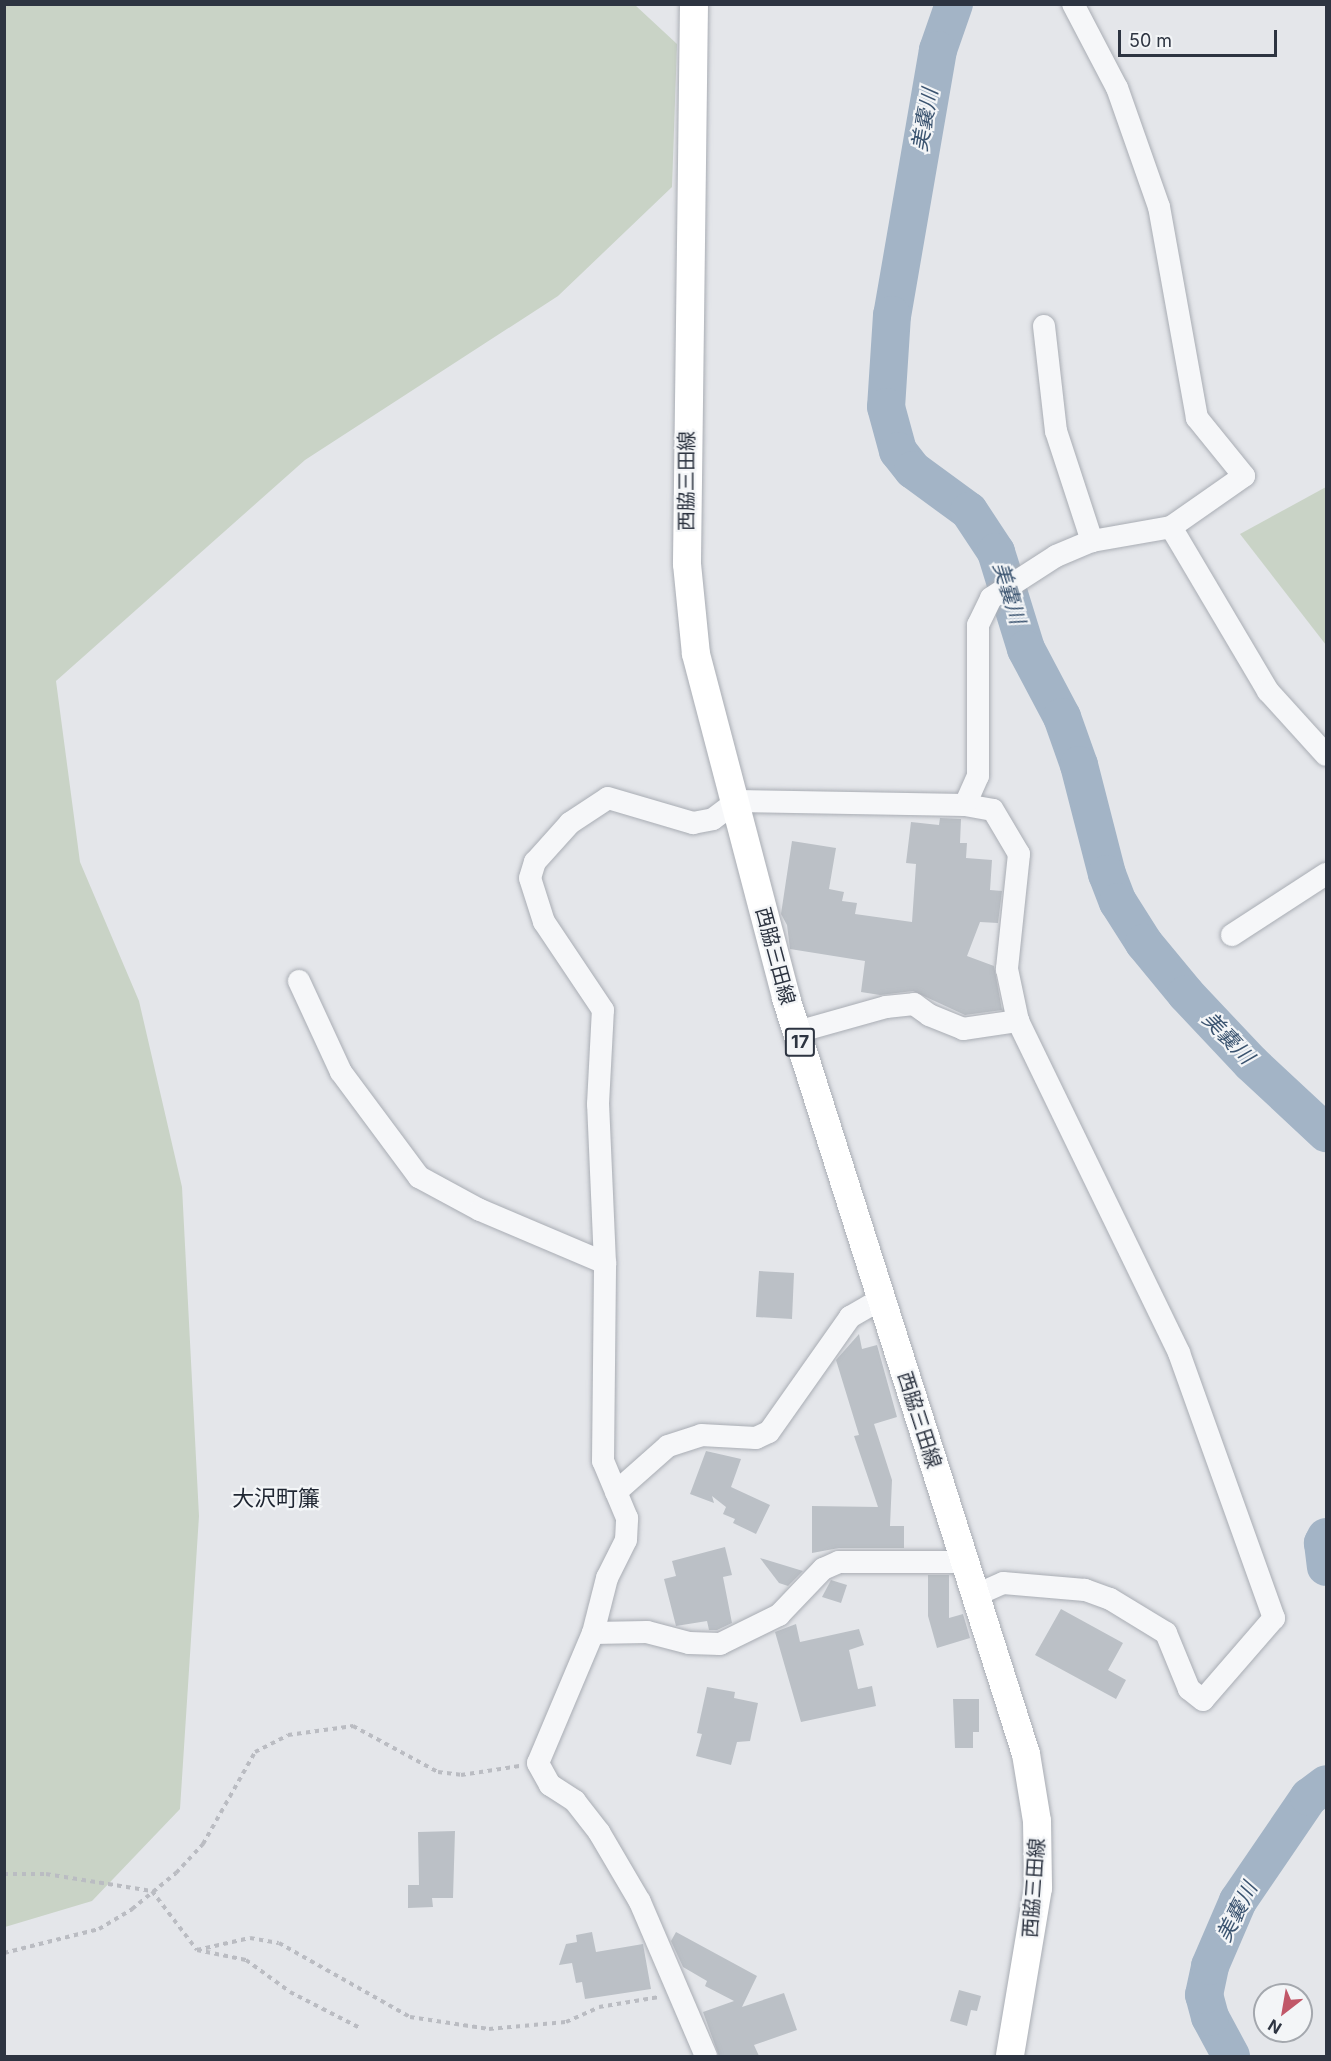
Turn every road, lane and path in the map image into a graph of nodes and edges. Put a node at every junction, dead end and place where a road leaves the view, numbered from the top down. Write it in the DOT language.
graph roads {
  1 [pos="694,4"];
  2 [pos="1073,4"];
  3 [pos="1044,326"];
  4 [pos="1171,527"];
  5 [pos="1092,541"];
  6 [pos="1326,756"];
  7 [pos="737,801"];
  8 [pos="965,805"];
  9 [pos="1326,873"];
  10 [pos="1232,934"];
  11 [pos="299,981"];
  12 [pos="1018,1021"];
  13 [pos="797,1032"];
  14 [pos="605,1263"];
  15 [pos="881,1299"];
  16 [pos="616,1492"];
  17 [pos="966,1562"];
  18 [pos="976,1595"];
  19 [pos="593,1633"];
  20 [pos="538,1763"];
  21 [pos="4,1874"];
  22 [pos="152,1891"];
  23 [pos="197,1950"];
  24 [pos="4,1953"];
  25 [pos="677,1994"];
  26 [pos="360,2028"];
  27 [pos="706,2056"];
  28 [pos="1010,2056"];
  1 -- 7 [label="main road, 西脇三田線 / 17"];
  2 -- 4 [label="street"];
  3 -- 5 [label="street"];
  4 -- 5 [label="street"];
  4 -- 6 [label="street"];
  5 -- 8 [label="street"];
  7 -- 8 [label="street"];
  7 -- 13 [label="main road, 西脇三田線 / 17"];
  7 -- 14 [label="street"];
  8 -- 12 [label="street"];
  9 -- 10 [label="street"];
  11 -- 14 [label="street"];
  12 -- 13 [label="street"];
  12 -- 18 [label="street"];
  13 -- 15 [label="main road, 西脇三田線 / 17"];
  14 -- 16 [label="street"];
  15 -- 16 [label="street"];
  15 -- 17 [label="main road, 西脇三田線 / 17"];
  16 -- 19 [label="street"];
  17 -- 18 [label="main road, 西脇三田線 / 17"];
  17 -- 19 [label="street"];
  18 -- 28 [label="main road, 西脇三田線 / 17"];
  19 -- 20 [label="street"];
  20 -- 22 [label="path"];
  20 -- 25 [label="street"];
  21 -- 22 [label="path"];
  22 -- 23 [label="path"];
  22 -- 24 [label="path"];
  23 -- 25 [label="path"];
  23 -- 26 [label="path"];
  25 -- 27 [label="street"];
}
